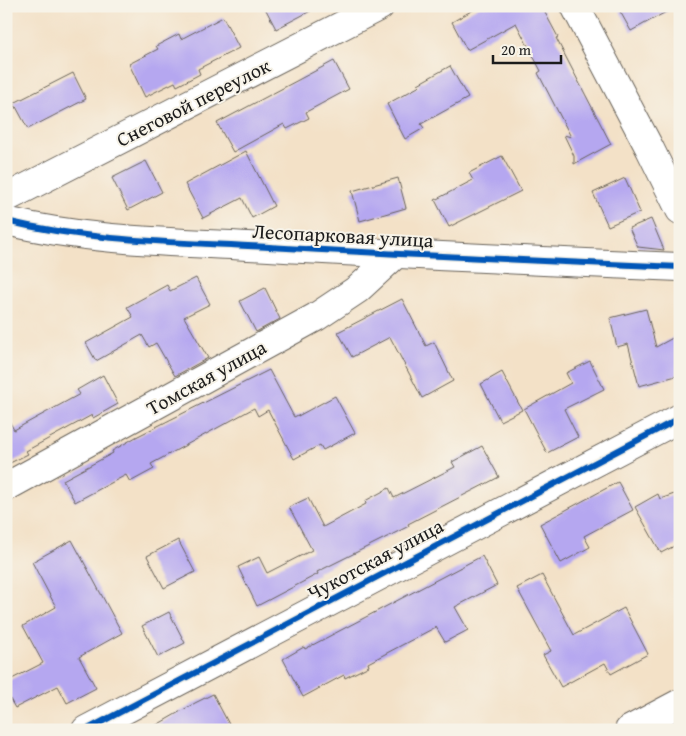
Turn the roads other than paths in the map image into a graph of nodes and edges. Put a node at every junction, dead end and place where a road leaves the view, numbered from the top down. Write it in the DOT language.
graph roads {
  1 [pos="380,6"];
  2 [pos="575,6"];
  3 [pos="6,198"];
  4 [pos="680,210"];
  5 [pos="6,221"];
  6 [pos="396,254"];
  7 [pos="680,267"];
  8 [pos="680,418"];
  9 [pos="6,487"];
  10 [pos="680,703"];
  11 [pos="86,730"];
  12 [pos="629,730"];
  1 -- 3 [label="street, Снеговой переулок"];
  2 -- 4 [label="street"];
  5 -- 6 [label="street, Лесопарковая улица"];
  6 -- 7 [label="street, Лесопарковая улица"];
  6 -- 9 [label="street, Томская улица"];
  8 -- 11 [label="street, Чукотская улица"];
  10 -- 12 [label="street"];
}
